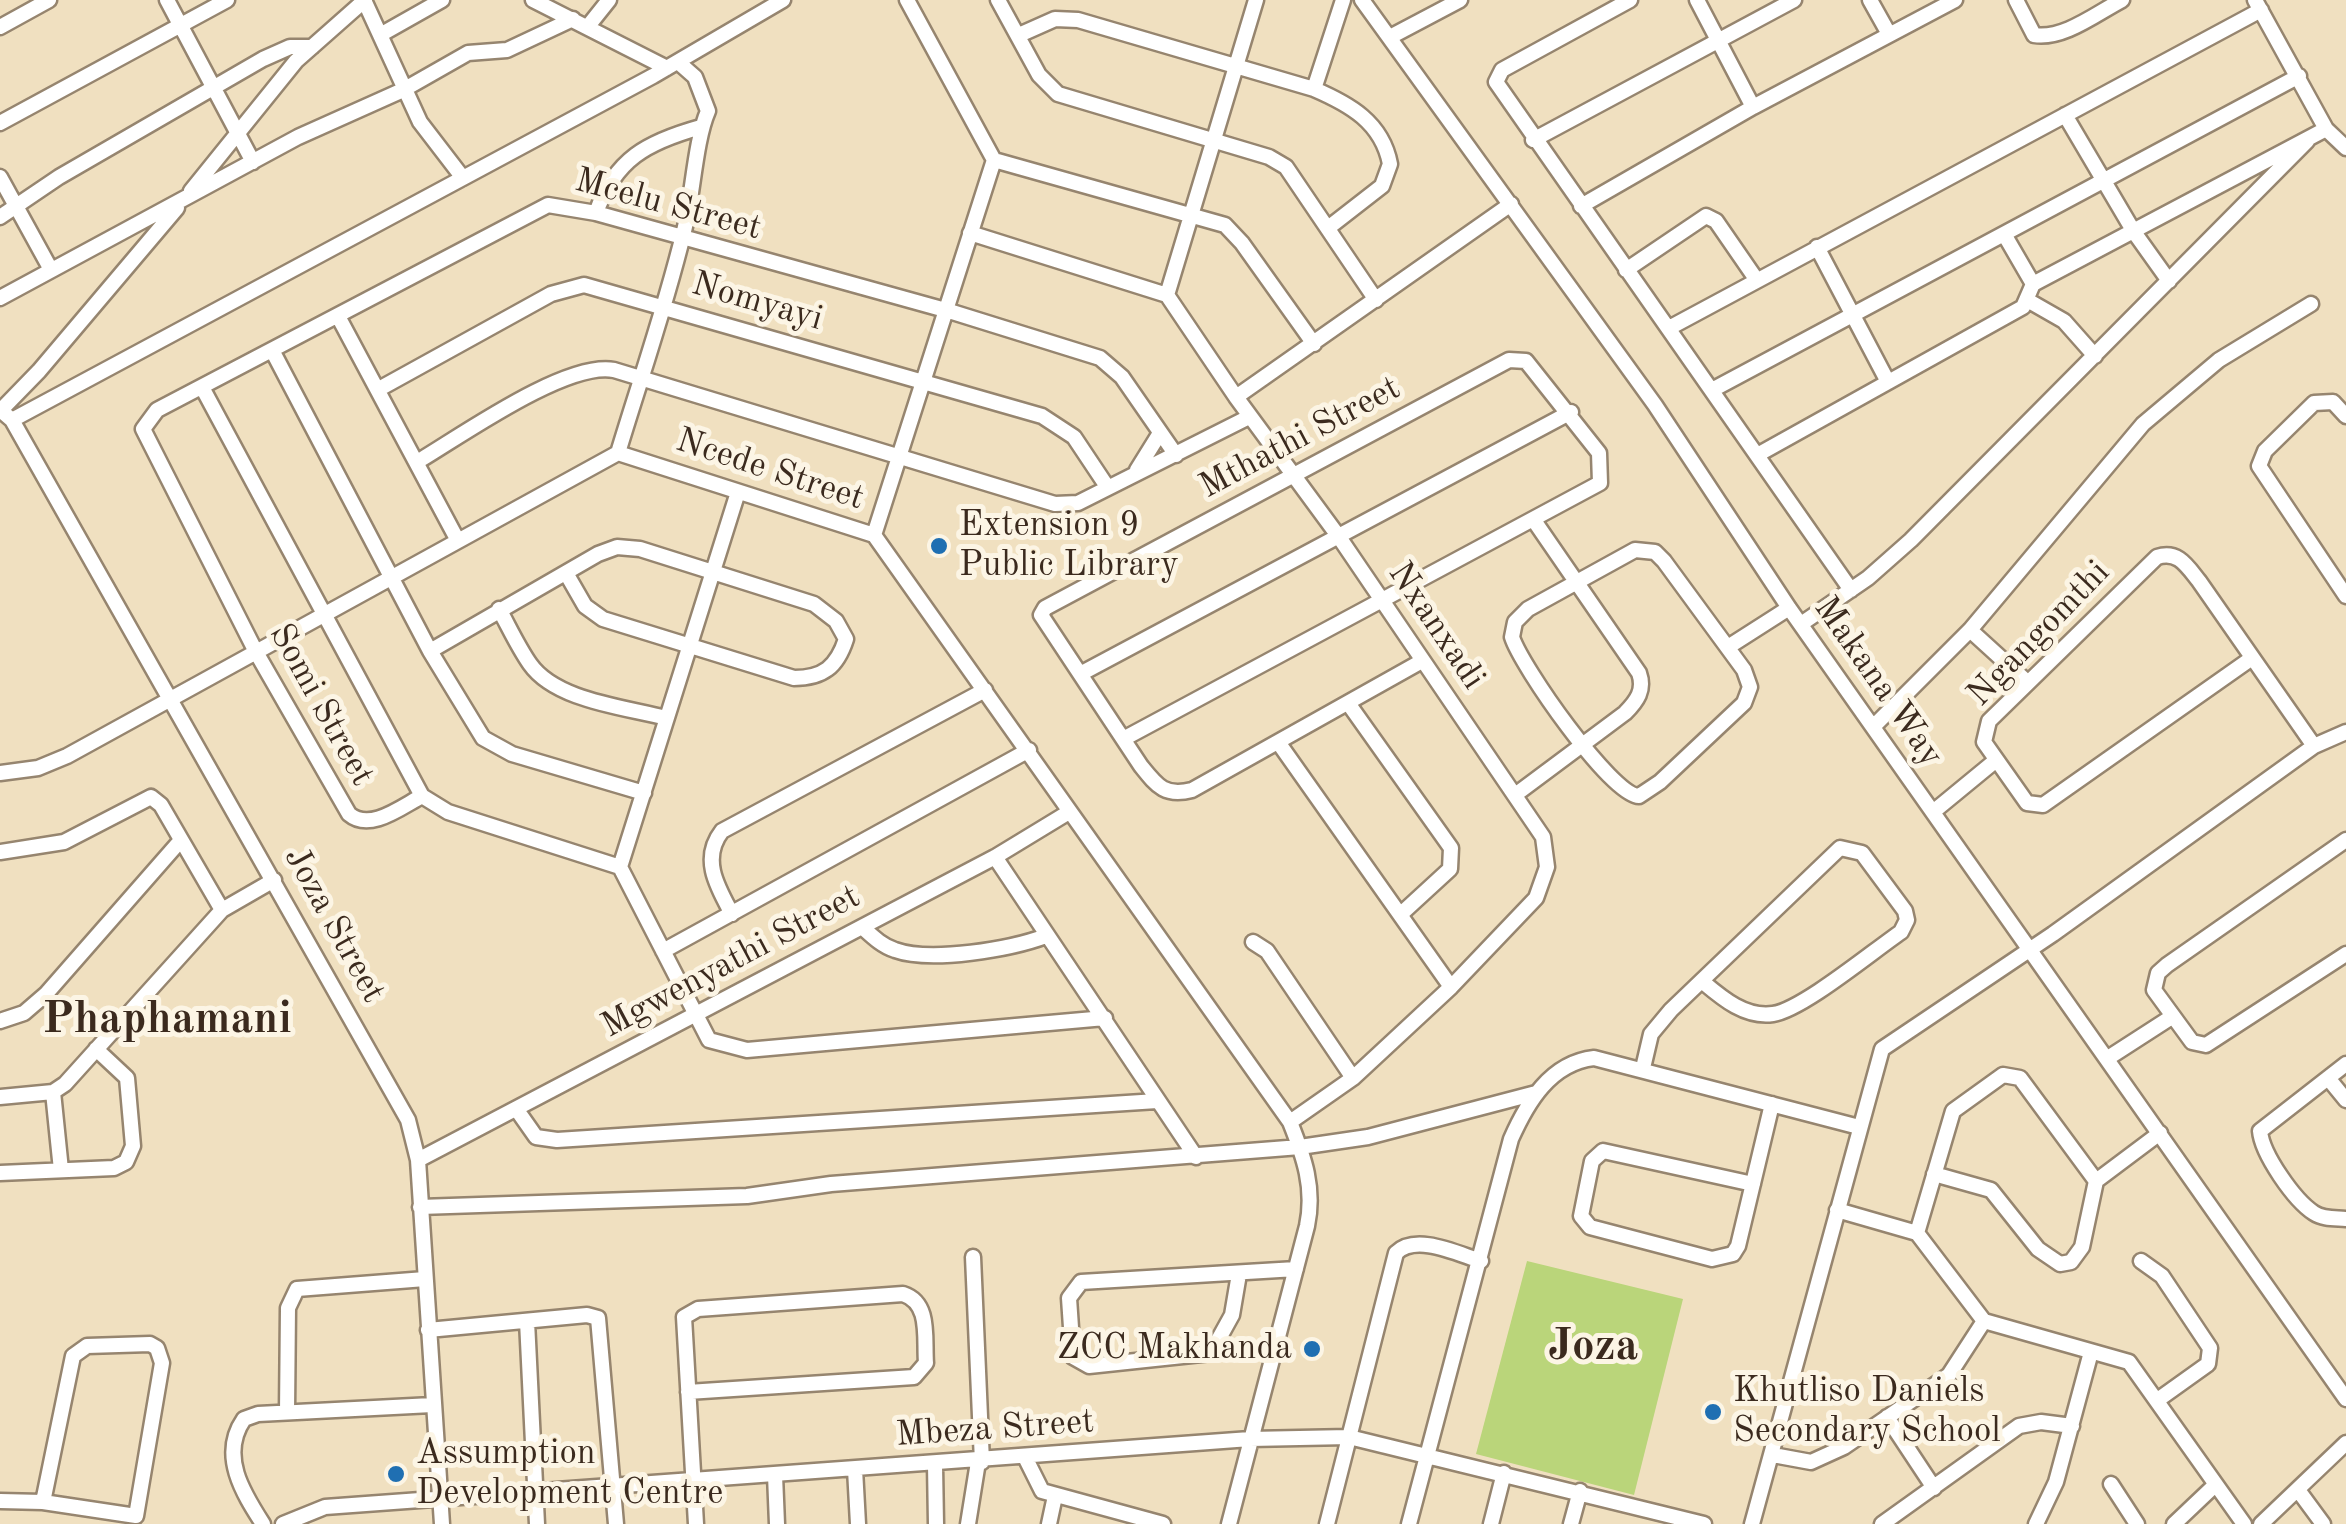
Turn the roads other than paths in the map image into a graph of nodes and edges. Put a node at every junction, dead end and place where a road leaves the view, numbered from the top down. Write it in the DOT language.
graph roads {
  1 [pos="49,0"];
  2 [pos="166,0"];
  3 [pos="228,0"];
  4 [pos="364,0"];
  5 [pos="442,0"];
  6 [pos="534,0"];
  7 [pos="609,0"];
  8 [pos="783,0"];
  9 [pos="908,0"];
  10 [pos="998,0"];
  11 [pos="1256,0"];
  12 [pos="1343,0"];
  13 [pos="1362,0"];
  14 [pos="1460,0"];
  15 [pos="1630,0"];
  16 [pos="1697,0"];
  17 [pos="1794,0"];
  18 [pos="1870,0"];
  19 [pos="1955,0"];
  20 [pos="2016,0"];
  21 [pos="2122,0"];
  22 [pos="1439,5"];
  23 [pos="2258,5"];
  24 [pos="573,19"];
  25 [pos="589,25"];
  26 [pos="0,27"];
  27 [pos="182,29"];
  28 [pos="1889,34"];
  29 [pos="380,35"];
  30 [pos="1018,35"];
  31 [pos="1390,37"];
  32 [pos="1718,40"];
  33 [pos="312,48"];
  34 [pos="672,65"];
  35 [pos="1236,68"];
  36 [pos="2299,76"];
  37 [pos="1314,89"];
  38 [pos="402,90"];
  39 [pos="214,91"];
  40 [pos="1754,107"];
  41 [pos="2065,115"];
  42 [pos="0,123"];
  43 [pos="700,128"];
  44 [pos="2326,129"];
  45 [pos="239,132"];
  46 [pos="1533,140"];
  47 [pos="2308,141"];
  48 [pos="1213,142"];
  49 [pos="2346,148"];
  50 [pos="994,160"];
  51 [pos="252,162"];
  52 [pos="0,177"];
  53 [pos="464,178"];
  54 [pos="2101,178"];
  55 [pos="185,198"];
  56 [pos="1510,204"];
  57 [pos="1581,206"];
  58 [pos="14,208"];
  59 [pos="1191,212"];
  60 [pos="596,213"];
  61 [pos="0,217"];
  62 [pos="1328,228"];
  63 [pos="2134,232"];
  64 [pos="970,233"];
  65 [pos="2004,234"];
  66 [pos="682,239"];
  67 [pos="1817,246"];
  68 [pos="50,268"];
  69 [pos="1626,270"];
  70 [pos="1756,279"];
  71 [pos="2168,282"];
  72 [pos="2033,284"];
  73 [pos="1168,295"];
  74 [pos="0,298"];
  75 [pos="1376,300"];
  76 [pos="2029,301"];
  77 [pos="2311,304"];
  78 [pos="662,306"];
  79 [pos="949,311"];
  80 [pos="1853,315"];
  81 [pos="339,318"];
  82 [pos="1669,328"];
  83 [pos="1314,344"];
  84 [pos="273,352"];
  85 [pos="2095,356"];
  86 [pos="640,379"];
  87 [pos="926,381"];
  88 [pos="1888,382"];
  89 [pos="203,388"];
  90 [pos="380,389"];
  91 [pos="1712,390"];
  92 [pos="1236,397"];
  93 [pos="1571,412"];
  94 [pos="3,413"];
  95 [pos="1250,416"];
  96 [pos="2346,416"];
  97 [pos="143,429"];
  98 [pos="1160,433"];
  99 [pos="618,453"];
  100 [pos="1758,454"];
  101 [pos="1176,455"];
  102 [pos="900,456"];
  103 [pos="417,462"];
  104 [pos="1136,471"];
  105 [pos="1295,475"];
  106 [pos="1106,485"];
  107 [pos="738,492"];
  108 [pos="1533,519"];
  109 [pos="874,534"];
  110 [pos="1339,537"];
  111 [pos="457,540"];
  112 [pos="712,572"];
  113 [pos="566,573"];
  114 [pos="390,576"];
  115 [pos="1577,583"];
  116 [pos="1851,590"];
  117 [pos="2346,596"];
  118 [pos="1381,600"];
  119 [pos="1789,608"];
  120 [pos="499,609"];
  121 [pos="324,615"];
  122 [pos="1801,624"];
  123 [pos="1970,630"];
  124 [pos="689,645"];
  125 [pos="1728,648"];
  126 [pos="430,651"];
  127 [pos="256,652"];
  128 [pos="2252,658"];
  129 [pos="1422,661"];
  130 [pos="1082,673"];
  131 [pos="2026,682"];
  132 [pos="984,690"];
  133 [pos="170,698"];
  134 [pos="1348,703"];
  135 [pos="666,718"];
  136 [pos="1874,727"];
  137 [pos="2346,732"];
  138 [pos="1126,738"];
  139 [pos="1278,742"];
  140 [pos="1583,745"];
  141 [pos="2314,746"];
  142 [pos="1028,750"];
  143 [pos="1995,761"];
  144 [pos="0,773"];
  145 [pos="644,793"];
  146 [pos="1515,794"];
  147 [pos="422,796"];
  148 [pos="1070,812"];
  149 [pos="1933,812"];
  150 [pos="180,840"];
  151 [pos="2346,840"];
  152 [pos="0,852"];
  153 [pos="995,856"];
  154 [pos="620,867"];
  155 [pos="274,880"];
  156 [pos="222,910"];
  157 [pos="732,914"];
  158 [pos="1401,914"];
  159 [pos="862,927"];
  160 [pos="1046,936"];
  161 [pos="1253,942"];
  162 [pos="2030,950"];
  163 [pos="663,951"];
  164 [pos="2346,954"];
  165 [pos="1702,982"];
  166 [pos="1452,987"];
  167 [pos="694,1016"];
  168 [pos="1105,1018"];
  169 [pos="2170,1018"];
  170 [pos="0,1021"];
  171 [pos="96,1049"];
  172 [pos="2108,1058"];
  173 [pos="2346,1064"];
  174 [pos="1643,1068"];
  175 [pos="1353,1078"];
  176 [pos="2328,1078"];
  177 [pos="53,1092"];
  178 [pos="1536,1093"];
  179 [pos="0,1098"];
  180 [pos="1158,1100"];
  181 [pos="2346,1100"];
  182 [pos="1772,1104"];
  183 [pos="517,1110"];
  184 [pos="1290,1122"];
  185 [pos="1859,1127"];
  186 [pos="2160,1133"];
  187 [pos="1300,1146"];
  188 [pos="1196,1157"];
  189 [pos="418,1160"];
  190 [pos="61,1170"];
  191 [pos="0,1174"];
  192 [pos="1934,1174"];
  193 [pos="2096,1182"];
  194 [pos="1752,1184"];
  195 [pos="420,1207"];
  196 [pos="1836,1210"];
  197 [pos="2346,1219"];
  198 [pos="1917,1234"];
  199 [pos="973,1257"];
  200 [pos="1482,1261"];
  201 [pos="2141,1261"];
  202 [pos="1296,1269"];
  203 [pos="1239,1274"];
  204 [pos="425,1279"];
  205 [pos="527,1321"];
  206 [pos="1984,1321"];
  207 [pos="428,1330"];
  208 [pos="2091,1352"];
  209 [pos="688,1392"];
  210 [pos="2159,1399"];
  211 [pos="2346,1399"];
  212 [pos="432,1405"];
  213 [pos="286,1412"];
  214 [pos="1887,1418"];
  215 [pos="2072,1426"];
  216 [pos="1349,1436"];
  217 [pos="1250,1439"];
  218 [pos="2346,1442"];
  219 [pos="1428,1454"];
  220 [pos="1774,1455"];
  221 [pos="1026,1459"];
  222 [pos="980,1462"];
  223 [pos="935,1464"];
  224 [pos="855,1469"];
  225 [pos="1504,1473"];
  226 [pos="774,1476"];
  227 [pos="694,1481"];
  228 [pos="2112,1484"];
  229 [pos="2214,1487"];
  230 [pos="614,1488"];
  231 [pos="1934,1488"];
  232 [pos="2298,1490"];
  233 [pos="1580,1491"];
  234 [pos="536,1495"];
  235 [pos="1055,1496"];
  236 [pos="439,1500"];
  237 [pos="0,1501"];
  238 [pos="44,1502"];
  239 [pos="326,1507"];
  240 [pos="1656,1518"];
  241 [pos="129,1520"];
  242 [pos="1132,1520"];
  243 [pos="263,1524"];
  244 [pos="283,1524"];
  245 [pos="337,1524"];
  246 [pos="442,1524"];
  247 [pos="537,1524"];
  248 [pos="616,1524"];
  249 [pos="696,1524"];
  250 [pos="777,1524"];
  251 [pos="858,1524"];
  252 [pos="936,1524"];
  253 [pos="968,1524"];
  254 [pos="1048,1524"];
  255 [pos="1163,1524"];
  256 [pos="1229,1524"];
  257 [pos="1327,1524"];
  258 [pos="1409,1524"];
  259 [pos="1491,1524"];
  260 [pos="1571,1524"];
  261 [pos="1704,1524"];
  262 [pos="1752,1524"];
  263 [pos="1882,1524"];
  264 [pos="2036,1524"];
  265 [pos="2137,1524"];
  266 [pos="2174,1524"];
  267 [pos="2244,1524"];
  268 [pos="2261,1524"];
  269 [pos="2323,1524"];
  1 -- 26 [label="street"];
  2 -- 27 [label="street"];
  3 -- 27 [label="street"];
  4 -- 29 [label="street"];
  4 -- 33 [label="street"];
  5 -- 29 [label="street"];
  6 -- 24 [label="street"];
  7 -- 25 [label="street"];
  8 -- 34 [label="street"];
  9 -- 50 [label="street"];
  10 -- 30 [label="street"];
  11 -- 35 [label="street"];
  12 -- 37 [label="street"];
  13 -- 31 [label="street, Makana Way"];
  14 -- 22 [label="street"];
  15 -- 46 [label="street"];
  16 -- 32 [label="street"];
  17 -- 32 [label="street"];
  18 -- 28 [label="street"];
  19 -- 28 [label="street"];
  20 -- 21 [label="street"];
  22 -- 31 [label="street"];
  23 -- 36 [label="street"];
  23 -- 41 [label="street"];
  24 -- 25 [label="street"];
  24 -- 38 [label="street"];
  25 -- 34 [label="street"];
  27 -- 39 [label="street"];
  27 -- 42 [label="street"];
  28 -- 40 [label="street"];
  29 -- 38 [label="street"];
  30 -- 35 [label="street"];
  30 -- 48 [label="street"];
  31 -- 56 [label="street, Makana Way"];
  32 -- 40 [label="street"];
  32 -- 46 [label="street"];
  33 -- 39 [label="street"];
  33 -- 45 [label="street"];
  34 -- 43 [label="street"];
  34 -- 53 [label="street"];
  35 -- 37 [label="street"];
  35 -- 48 [label="street"];
  36 -- 44 [label="street"];
  36 -- 54 [label="street"];
  37 -- 62 [label="street"];
  38 -- 51 [label="street"];
  38 -- 53 [label="street"];
  39 -- 45 [label="street"];
  39 -- 58 [label="street"];
  40 -- 57 [label="street"];
  41 -- 54 [label="street"];
  41 -- 67 [label="street"];
  43 -- 60 [label="street"];
  43 -- 66 [label="street"];
  44 -- 47 [label="street"];
  44 -- 49 [label="street"];
  45 -- 51 [label="street"];
  45 -- 55 [label="street"];
  46 -- 57 [label="street"];
  47 -- 63 [label="street"];
  47 -- 71 [label="street"];
  48 -- 59 [label="street"];
  48 -- 62 [label="street"];
  50 -- 59 [label="street"];
  50 -- 64 [label="street"];
  51 -- 55 [label="street"];
  52 -- 58 [label="street"];
  53 -- 94 [label="street"];
  54 -- 63 [label="street"];
  54 -- 65 [label="street"];
  55 -- 68 [label="street"];
  55 -- 94 [label="street"];
  56 -- 75 [label="street"];
  56 -- 119 [label="street, Makana Way"];
  57 -- 69 [label="street"];
  58 -- 61 [label="street"];
  58 -- 68 [label="street"];
  59 -- 73 [label="street"];
  59 -- 83 [label="street"];
  60 -- 66 [label="street, Mcelu Street"];
  60 -- 81 [label="street, Mcelu Street"];
  62 -- 75 [label="street"];
  63 -- 71 [label="street"];
  63 -- 72 [label="street"];
  64 -- 73 [label="street"];
  64 -- 79 [label="street"];
  65 -- 72 [label="street"];
  65 -- 80 [label="street"];
  66 -- 78 [label="street"];
  66 -- 79 [label="street, Mcelu Street"];
  67 -- 70 [label="street"];
  67 -- 80 [label="street"];
  68 -- 74 [label="street"];
  69 -- 70 [label="street"];
  69 -- 82 [label="street"];
  70 -- 82 [label="street"];
  71 -- 85 [label="street"];
  72 -- 76 [label="street"];
  73 -- 92 [label="street, Nxanxadi"];
  75 -- 83 [label="street"];
  76 -- 85 [label="street"];
  76 -- 88 [label="street"];
  77 -- 123 [label="street"];
  78 -- 86 [label="street"];
  78 -- 87 [label="street, Nomyayi"];
  78 -- 90 [label="street, Nomyayi"];
  79 -- 87 [label="street"];
  79 -- 98 [label="street, Mcelu Street"];
  80 -- 88 [label="street"];
  80 -- 91 [label="street"];
  81 -- 84 [label="street, Mcelu Street"];
  81 -- 90 [label="street"];
  82 -- 91 [label="street"];
  83 -- 92 [label="street"];
  84 -- 89 [label="street, Mcelu Street"];
  84 -- 114 [label="street"];
  85 -- 116 [label="street"];
  86 -- 99 [label="street"];
  86 -- 102 [label="street"];
  86 -- 103 [label="street"];
  87 -- 102 [label="street"];
  87 -- 106 [label="street, Nomyayi"];
  88 -- 100 [label="street"];
  89 -- 97 [label="street, Mcelu Street"];
  89 -- 121 [label="street"];
  90 -- 103 [label="street"];
  91 -- 100 [label="street"];
  92 -- 95 [label="street, Nxanxadi"];
  93 -- 105 [label="street, Mthathi Street"];
  93 -- 108 [label="street"];
  93 -- 110 [label="street"];
  94 -- 133 [label="street, Joza Street"];
  95 -- 101 [label="street"];
  95 -- 105 [label="street, Nxanxadi"];
  96 -- 117 [label="street"];
  97 -- 127 [label="street, Somi Street"];
  98 -- 101 [label="street, Mcelu Street"];
  98 -- 104 [label="street"];
  99 -- 107 [label="street, Ncede Street"];
  99 -- 111 [label="street"];
  100 -- 116 [label="street"];
  101 -- 104 [label="street"];
  102 -- 106 [label="street"];
  102 -- 109 [label="street"];
  103 -- 111 [label="street"];
  104 -- 106 [label="street"];
  105 -- 110 [label="street, Nxanxadi"];
  105 -- 130 [label="street, Mthathi Street"];
  107 -- 109 [label="street, Ncede Street"];
  107 -- 112 [label="street"];
  108 -- 115 [label="street"];
  108 -- 118 [label="street"];
  109 -- 132 [label="street, Ncede Street"];
  110 -- 118 [label="street, Nxanxadi"];
  110 -- 130 [label="street"];
  111 -- 114 [label="street"];
  112 -- 113 [label="street"];
  112 -- 124 [label="street"];
  112 -- 124 [label="street"];
  113 -- 120 [label="street"];
  113 -- 124 [label="street"];
  114 -- 121 [label="street"];
  114 -- 126 [label="street"];
  115 -- 125 [label="street"];
  115 -- 140 [label="street"];
  115 -- 140 [label="street"];
  116 -- 122 [label="street"];
  118 -- 129 [label="street, Nxanxadi"];
  118 -- 138 [label="street"];
  119 -- 122 [label="street, Makana Way"];
  119 -- 125 [label="street"];
  120 -- 126 [label="street"];
  120 -- 135 [label="street"];
  121 -- 127 [label="street"];
  121 -- 147 [label="street"];
  122 -- 136 [label="street, Makana Way"];
  123 -- 131 [label="street"];
  123 -- 136 [label="street"];
  124 -- 135 [label="street"];
  125 -- 140 [label="street"];
  126 -- 145 [label="street"];
  127 -- 133 [label="street"];
  127 -- 147 [label="street, Somi Street"];
  128 -- 131 [label="street, Ngangomthi"];
  128 -- 141 [label="street, Ngangomthi"];
  128 -- 143 [label="street, Ngangomthi"];
  129 -- 134 [label="street, Mthathi Street"];
  129 -- 146 [label="street, Nxanxadi"];
  130 -- 138 [label="street, Mthathi Street"];
  131 -- 143 [label="street, Ngangomthi"];
  132 -- 142 [label="street, Ncede Street"];
  132 -- 157 [label="street"];
  133 -- 144 [label="street"];
  133 -- 155 [label="street, Joza Street"];
  134 -- 139 [label="street, Mthathi Street"];
  134 -- 158 [label="street"];
  135 -- 145 [label="street"];
  136 -- 149 [label="street, Makana Way"];
  137 -- 141 [label="street"];
  138 -- 139 [label="street, Mthathi Street"];
  139 -- 158 [label="street"];
  140 -- 146 [label="street"];
  141 -- 162 [label="street"];
  142 -- 148 [label="street, Ncede Street"];
  142 -- 157 [label="street"];
  143 -- 149 [label="street"];
  145 -- 154 [label="street"];
  146 -- 166 [label="street, Nxanxadi"];
  147 -- 154 [label="street, Somi Street"];
  148 -- 153 [label="street, Mgwenyathi Street"];
  148 -- 184 [label="street, Ncede Street"];
  149 -- 162 [label="street, Makana Way"];
  150 -- 152 [label="street"];
  150 -- 156 [label="street"];
  150 -- 170 [label="street"];
  151 -- 169 [label="street"];
  153 -- 159 [label="street, Mgwenyathi Street"];
  153 -- 160 [label="street"];
  154 -- 163 [label="street"];
  155 -- 156 [label="street"];
  155 -- 189 [label="street, Joza Street"];
  156 -- 171 [label="street"];
  157 -- 163 [label="street"];
  158 -- 166 [label="street"];
  159 -- 160 [label="street"];
  159 -- 167 [label="street, Mgwenyathi Street"];
  160 -- 168 [label="street"];
  161 -- 175 [label="street"];
  162 -- 172 [label="street, Makana Way"];
  162 -- 185 [label="street"];
  163 -- 167 [label="street"];
  164 -- 169 [label="street"];
  165 -- 165 [label="street"];
  165 -- 174 [label="street"];
  166 -- 175 [label="street, Nxanxadi"];
  167 -- 168 [label="street"];
  167 -- 183 [label="street, Mgwenyathi Street"];
  168 -- 180 [label="street"];
  169 -- 172 [label="street"];
  171 -- 177 [label="street"];
  171 -- 190 [label="street"];
  172 -- 186 [label="street, Makana Way"];
  173 -- 176 [label="street"];
  174 -- 178 [label="street"];
  174 -- 182 [label="street"];
  175 -- 184 [label="street, Nxanxadi"];
  176 -- 181 [label="street"];
  176 -- 197 [label="street"];
  177 -- 179 [label="street"];
  177 -- 190 [label="street"];
  178 -- 187 [label="street"];
  178 -- 200 [label="street"];
  180 -- 183 [label="street"];
  180 -- 188 [label="street"];
  182 -- 185 [label="street"];
  182 -- 194 [label="street"];
  183 -- 189 [label="street, Mgwenyathi Street"];
  184 -- 187 [label="street, Ncede Street"];
  185 -- 196 [label="street"];
  186 -- 193 [label="street"];
  186 -- 211 [label="street, Makana Way"];
  187 -- 188 [label="street"];
  187 -- 202 [label="street, Ncede Street"];
  188 -- 195 [label="street"];
  189 -- 195 [label="street, Joza Street"];
  190 -- 191 [label="street"];
  192 -- 193 [label="street"];
  192 -- 193 [label="street"];
  192 -- 198 [label="street"];
  194 -- 194 [label="street"];
  195 -- 204 [label="street, Joza Street"];
  196 -- 198 [label="street"];
  196 -- 220 [label="street"];
  198 -- 206 [label="street"];
  199 -- 222 [label="street"];
  200 -- 216 [label="street"];
  200 -- 219 [label="street"];
  201 -- 210 [label="street"];
  202 -- 203 [label="street"];
  202 -- 217 [label="street, Ncede Street"];
  203 -- 203 [label="street"];
  204 -- 207 [label="street, Joza Street"];
  204 -- 213 [label="street"];
  205 -- 207 [label="street"];
  205 -- 230 [label="street"];
  205 -- 234 [label="street"];
  206 -- 208 [label="street"];
  206 -- 214 [label="street"];
  207 -- 212 [label="street, Joza Street"];
  208 -- 210 [label="street"];
  208 -- 215 [label="street"];
  209 -- 209 [label="street"];
  209 -- 227 [label="street"];
  210 -- 229 [label="street"];
  212 -- 213 [label="street"];
  212 -- 236 [label="street, Joza Street"];
  213 -- 243 [label="street"];
  214 -- 220 [label="street"];
  214 -- 231 [label="street"];
  215 -- 231 [label="street"];
  215 -- 264 [label="street"];
  216 -- 217 [label="street, Mbeza Street"];
  216 -- 219 [label="street, Mbeza Street"];
  216 -- 257 [label="street"];
  217 -- 221 [label="street, Mbeza Street"];
  217 -- 256 [label="street, Ncede Street"];
  218 -- 232 [label="street"];
  219 -- 225 [label="street, Mbeza Street"];
  219 -- 258 [label="street"];
  220 -- 262 [label="street"];
  221 -- 222 [label="street, Mbeza Street"];
  221 -- 235 [label="street"];
  222 -- 223 [label="street, Mbeza Street"];
  222 -- 253 [label="street"];
  223 -- 224 [label="street, Mbeza Street"];
  223 -- 252 [label="street"];
  224 -- 226 [label="street, Mbeza Street"];
  224 -- 251 [label="street"];
  225 -- 233 [label="street, Mbeza Street"];
  225 -- 259 [label="street"];
  226 -- 227 [label="street, Mbeza Street"];
  226 -- 250 [label="street"];
  227 -- 230 [label="street, Mbeza Street"];
  227 -- 249 [label="street"];
  228 -- 265 [label="street"];
  229 -- 266 [label="street"];
  229 -- 267 [label="street"];
  230 -- 234 [label="street, Mbeza Street"];
  230 -- 248 [label="street"];
  231 -- 263 [label="street"];
  232 -- 268 [label="street"];
  232 -- 269 [label="street"];
  233 -- 240 [label="street, Mbeza Street"];
  233 -- 260 [label="street"];
  234 -- 236 [label="street, Mbeza Street"];
  234 -- 247 [label="street"];
  235 -- 242 [label="street"];
  235 -- 254 [label="street"];
  236 -- 239 [label="street, Mbeza Street"];
  236 -- 246 [label="street, Joza Street"];
  237 -- 238 [label="street"];
  238 -- 241 [label="street"];
  238 -- 241 [label="street"];
  239 -- 244 [label="street, Mbeza Street"];
  239 -- 245 [label="street"];
  240 -- 261 [label="street, Mbeza Street"];
  242 -- 255 [label="street"];
}
